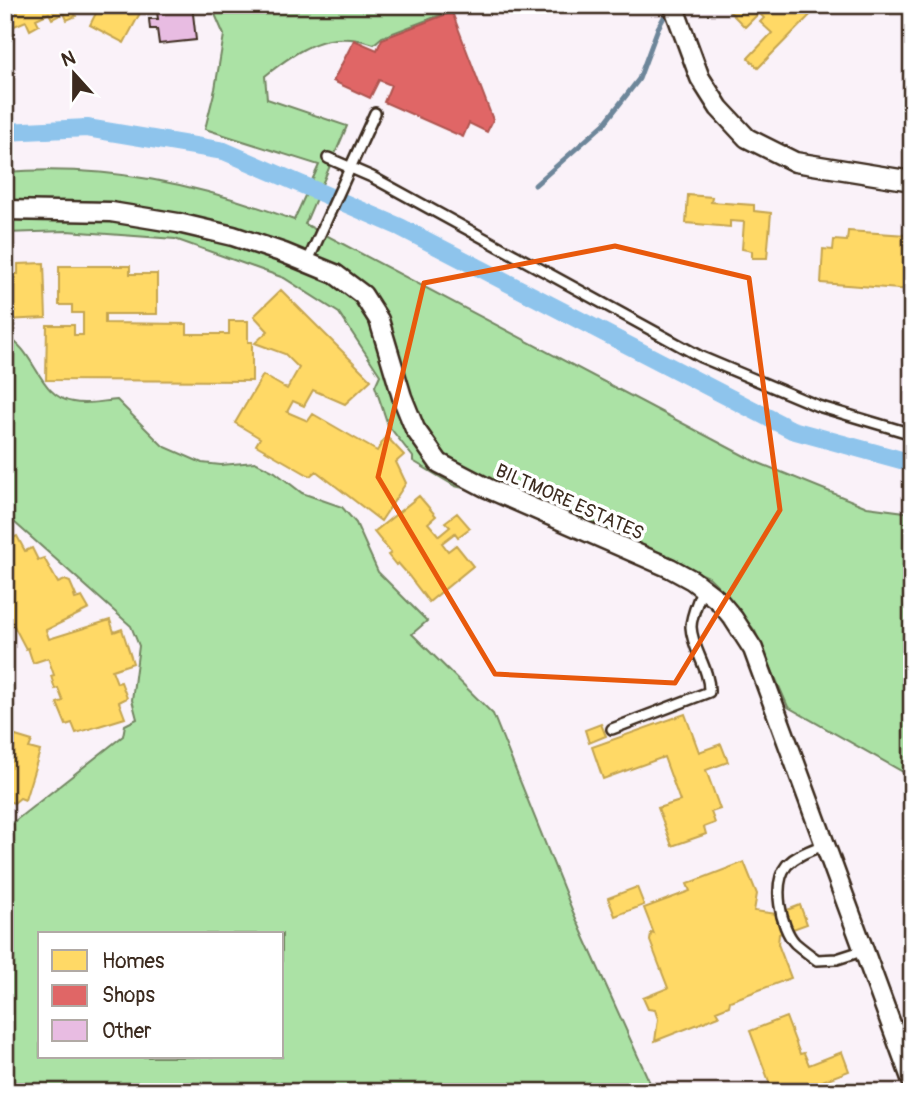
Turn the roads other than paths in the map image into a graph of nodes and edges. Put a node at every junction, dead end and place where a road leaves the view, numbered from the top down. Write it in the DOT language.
graph roads {
  1 [pos="673,5"];
  2 [pos="375,113"];
  3 [pos="328,158"];
  4 [pos="347,172"];
  5 [pos="912,181"];
  6 [pos="5,210"];
  7 [pos="307,263"];
  8 [pos="912,434"];
  9 [pos="703,587"];
  10 [pos="612,729"];
  11 [pos="825,844"];
  12 [pos="865,950"];
  13 [pos="912,1081"];
  1 -- 5 [label="street"];
  2 -- 4 [label="lane"];
  3 -- 4 [label="lane"];
  4 -- 7 [label="lane"];
  4 -- 8 [label="lane"];
  6 -- 7 [label="street, BILTMORE ESTATES"];
  7 -- 9 [label="street, BILTMORE ESTATES"];
  9 -- 10 [label="lane"];
  9 -- 11 [label="street, BILTMORE ESTATES"];
  11 -- 12 [label="street, BILTMORE ESTATES"];
  11 -- 12 [label="lane"];
  12 -- 13 [label="street, BILTMORE ESTATES"];
}
